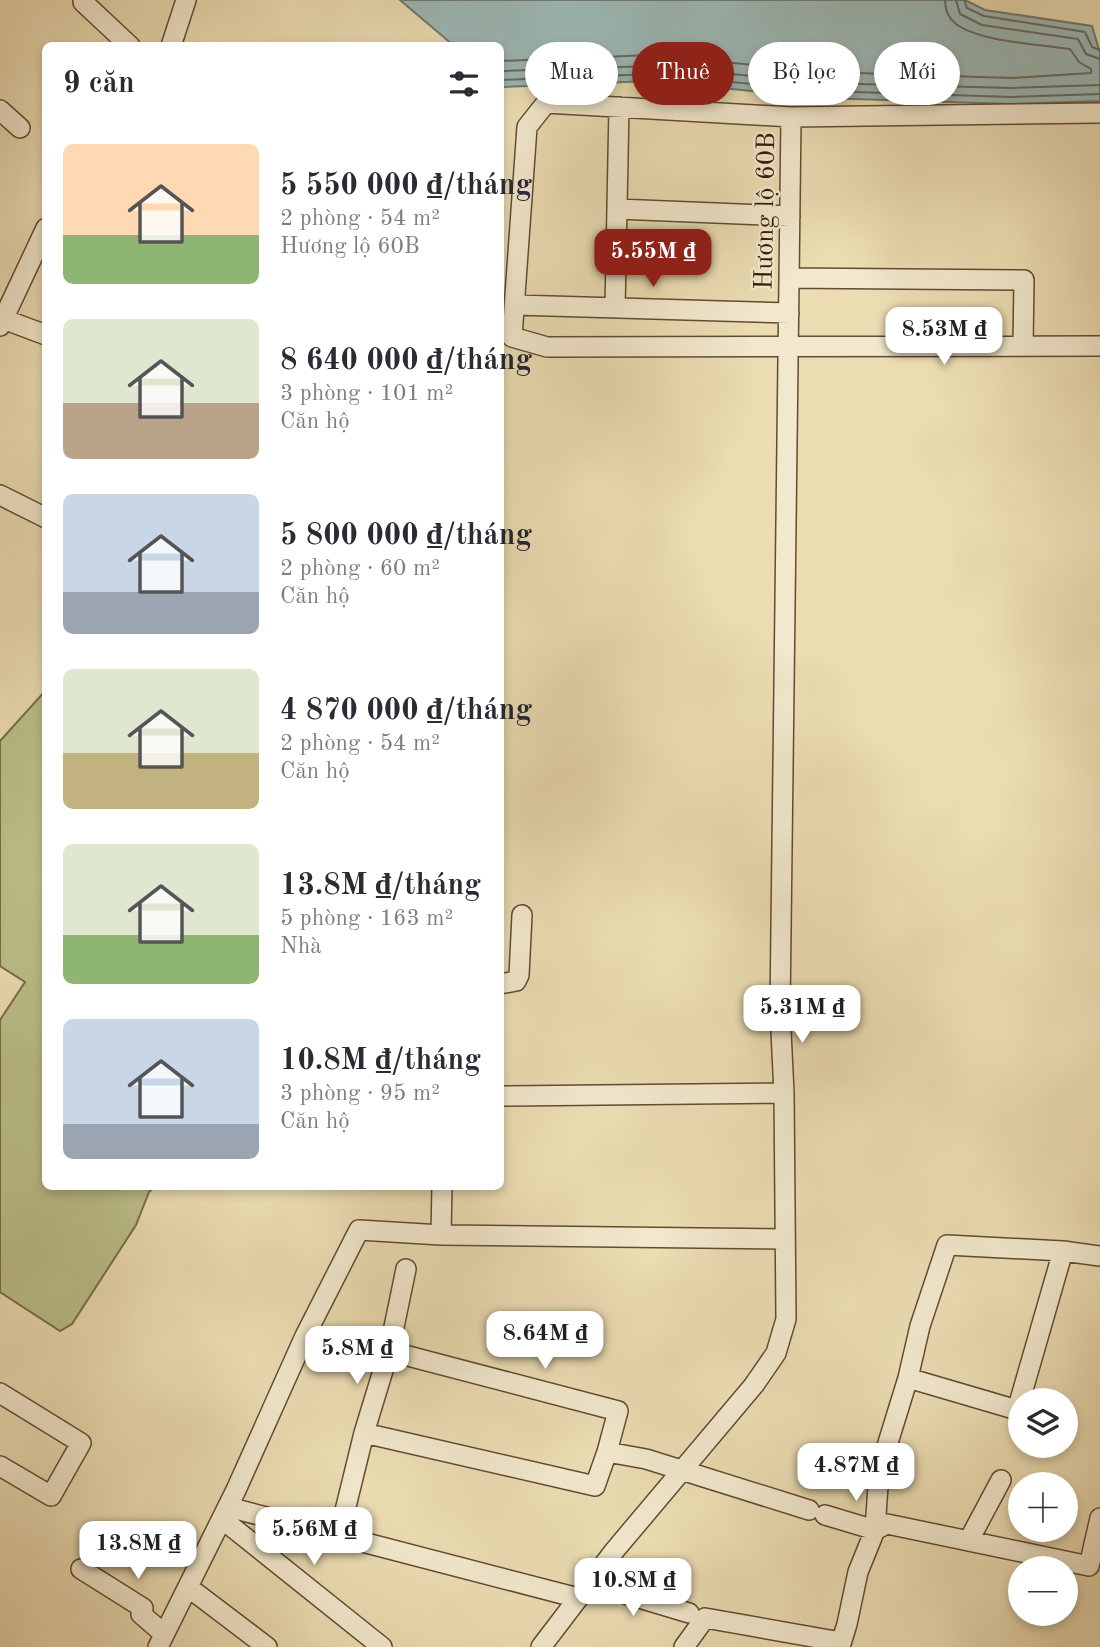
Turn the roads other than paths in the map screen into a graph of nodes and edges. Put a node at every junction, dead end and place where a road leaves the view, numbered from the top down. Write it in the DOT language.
graph roads {
  1 [pos="186,0"];
  2 [pos="83,2"];
  3 [pos="126,42"];
  4 [pos="172,42"];
  5 [pos="620,107"];
  6 [pos="0,110"];
  7 [pos="1100,113"];
  8 [pos="791,117"];
  9 [pos="20,128"];
  10 [pos="617,209"];
  11 [pos="790,216"];
  12 [pos="42,236"];
  13 [pos="789,278"];
  14 [pos="516,305"];
  15 [pos="615,308"];
  16 [pos="789,313"];
  17 [pos="1,323"];
  18 [pos="42,334"];
  19 [pos="788,346"];
  20 [pos="1023,346"];
  21 [pos="1100,346"];
  22 [pos="0,495"];
  23 [pos="42,516"];
  24 [pos="522,915"];
  25 [pos="504,983"];
  26 [pos="784,1093"];
  27 [pos="504,1096"];
  28 [pos="442,1190"];
  29 [pos="441,1235"];
  30 [pos="785,1239"];
  31 [pos="1063,1251"];
  32 [pos="1100,1256"];
  33 [pos="406,1269"];
  34 [pos="389,1351"];
  35 [pos="908,1378"];
  36 [pos="1023,1388"];
  37 [pos="0,1393"];
  38 [pos="1008,1407"];
  39 [pos="364,1433"];
  40 [pos="607,1452"];
  41 [pos="0,1466"];
  42 [pos="680,1471"];
  43 [pos="1001,1480"];
  44 [pos="225,1513"];
  45 [pos="1100,1518"];
  46 [pos="875,1530"];
  47 [pos="339,1535"];
  48 [pos="969,1541"];
  49 [pos="1095,1567"];
  50 [pos="81,1569"];
  51 [pos="188,1587"];
  52 [pos="584,1590"];
  53 [pos="689,1613"];
  54 [pos="161,1641"];
  55 [pos="840,1644"];
  56 [pos="267,1647"];
  57 [pos="382,1647"];
  58 [pos="541,1647"];
  59 [pos="684,1647"];
  1 -- 4 [label="street"];
  2 -- 3 [label="street"];
  5 -- 8 [label="street, Hương lộ 60B"];
  5 -- 10 [label="street"];
  5 -- 14 [label="street, Hương lộ 60B"];
  6 -- 9 [label="street"];
  7 -- 8 [label="street"];
  8 -- 11 [label="street, Hương lộ 60B"];
  10 -- 11 [label="street"];
  10 -- 15 [label="street"];
  11 -- 13 [label="street, Hương lộ 60B"];
  12 -- 17 [label="street"];
  13 -- 16 [label="street, Hương lộ 60B"];
  13 -- 20 [label="street"];
  14 -- 15 [label="street"];
  14 -- 19 [label="street, Hương lộ 60B"];
  15 -- 16 [label="street"];
  16 -- 19 [label="street, Hương lộ 60B"];
  17 -- 18 [label="street"];
  19 -- 20 [label="street"];
  19 -- 26 [label="street"];
  20 -- 21 [label="street"];
  22 -- 23 [label="street"];
  24 -- 25 [label="street"];
  26 -- 27 [label="street"];
  26 -- 30 [label="street"];
  28 -- 29 [label="street"];
  29 -- 30 [label="street"];
  29 -- 44 [label="street"];
  30 -- 42 [label="street"];
  31 -- 32 [label="street"];
  31 -- 35 [label="street"];
  31 -- 36 [label="street"];
  33 -- 34 [label="street"];
  34 -- 39 [label="street"];
  34 -- 40 [label="street"];
  35 -- 38 [label="street"];
  35 -- 46 [label="street"];
  37 -- 41 [label="street"];
  39 -- 40 [label="street"];
  39 -- 47 [label="street"];
  40 -- 42 [label="street"];
  42 -- 46 [label="street"];
  42 -- 52 [label="street"];
  43 -- 48 [label="street"];
  44 -- 47 [label="street"];
  44 -- 51 [label="street"];
  44 -- 57 [label="street"];
  45 -- 49 [label="street"];
  46 -- 48 [label="street"];
  46 -- 55 [label="street"];
  47 -- 52 [label="street"];
  48 -- 49 [label="street"];
  50 -- 54 [label="street"];
  51 -- 54 [label="street"];
  51 -- 56 [label="street"];
  52 -- 53 [label="street"];
  52 -- 58 [label="street"];
  55 -- 59 [label="street"];
}
